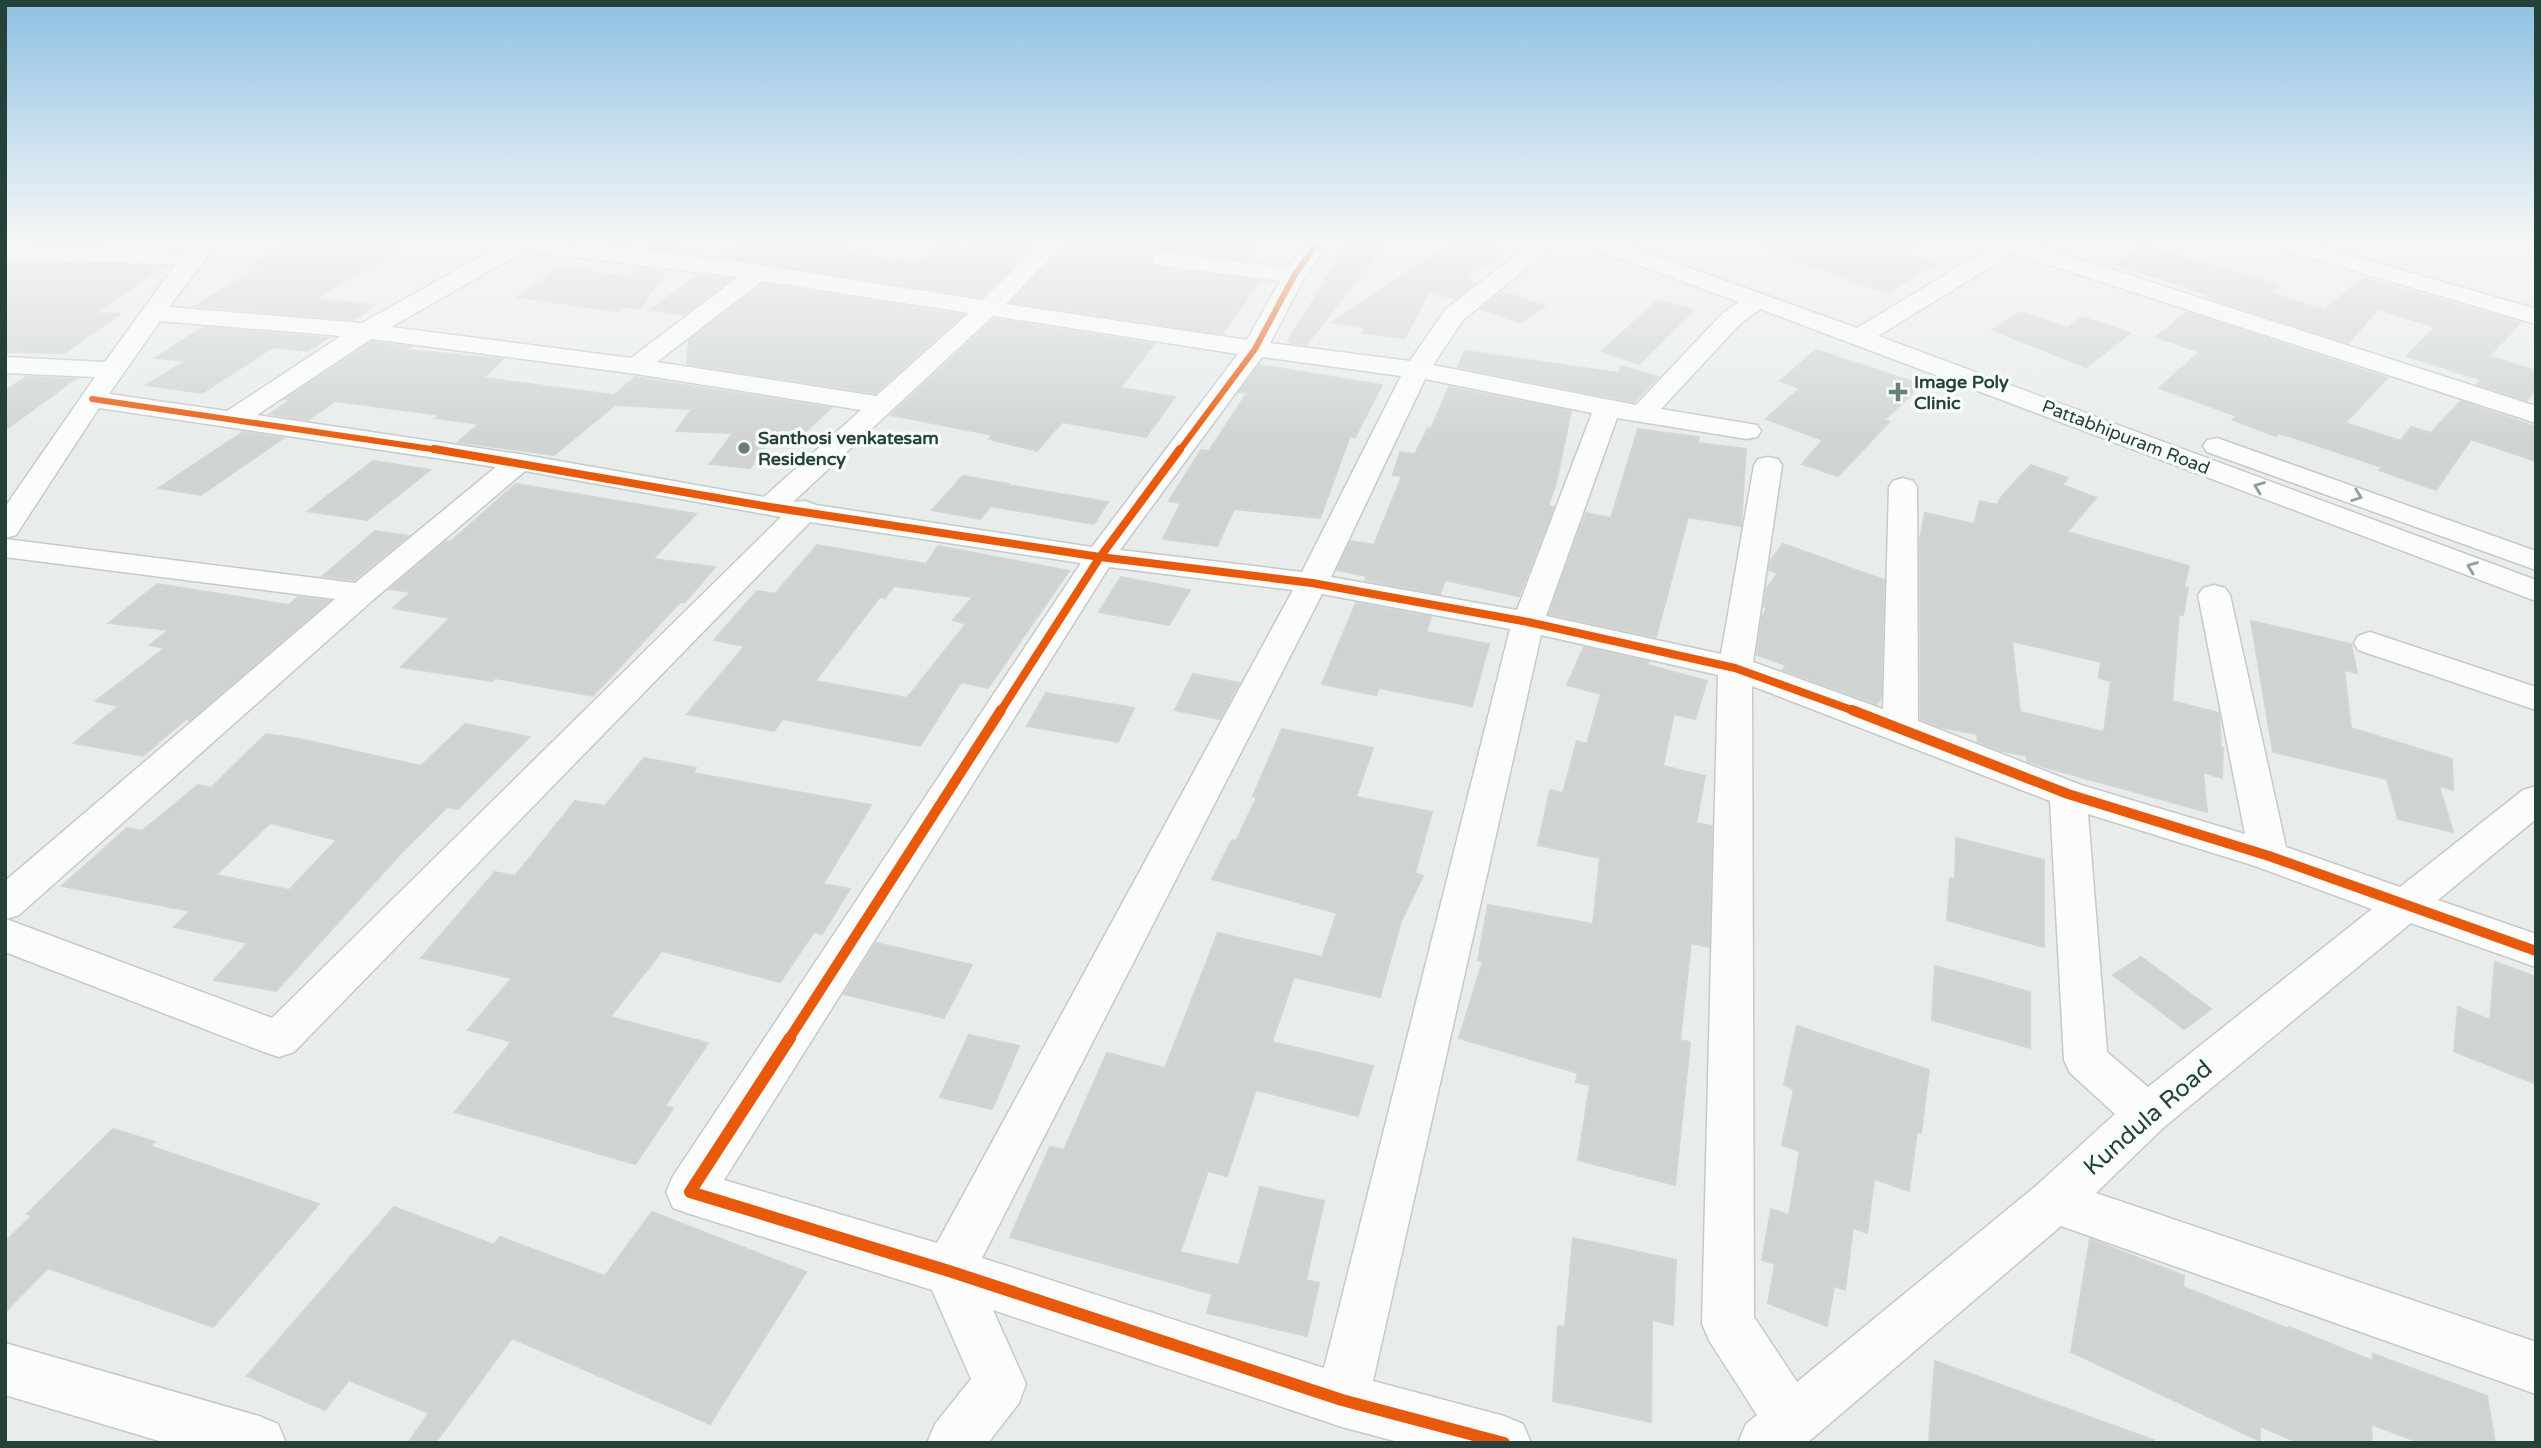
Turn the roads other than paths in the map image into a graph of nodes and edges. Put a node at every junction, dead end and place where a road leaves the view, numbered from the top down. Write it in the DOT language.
graph roads {
  1 [pos="156,310"];
  2 [pos="403,310"];
  3 [pos="710,310"];
  4 [pos="986,310"];
  5 [pos="998,310"];
  6 [pos="1276,310"];
  7 [pos="1461,310"];
  8 [pos="1744,310"];
  9 [pos="1792,310"];
  10 [pos="1816,310"];
  11 [pos="1903,310"];
  12 [pos="2213,310"];
  13 [pos="2511,310"];
  14 [pos="154,313"];
  15 [pos="2536,317"];
  16 [pos="366,331"];
  17 [pos="1869,331"];
  18 [pos="1255,349"];
  19 [pos="5,365"];
  20 [pos="636,366"];
  21 [pos="113,370"];
  22 [pos="1416,370"];
  23 [pos="92,399"];
  24 [pos="881,405"];
  25 [pos="1624,411"];
  26 [pos="2536,415"];
  27 [pos="233,419"];
  28 [pos="519,463"];
  29 [pos="1903,487"];
  30 [pos="788,508"];
  31 [pos="10,516"];
  32 [pos="5,548"];
  33 [pos="1100,557"];
  34 [pos="2536,561"];
  35 [pos="1312,583"];
  36 [pos="2536,591"];
  37 [pos="362,593"];
  38 [pos="2214,595"];
  39 [pos="1528,622"];
  40 [pos="2370,643"];
  41 [pos="1735,668"];
  42 [pos="2536,699"];
  43 [pos="1900,728"];
  44 [pos="2068,794"];
  45 [pos="2536,799"];
  46 [pos="2269,856"];
  47 [pos="5,904"];
  48 [pos="2407,905"];
  49 [pos="5,935"];
  50 [pos="2536,951"];
  51 [pos="2147,1114"];
  52 [pos="2054,1201"];
  53 [pos="949,1271"];
  54 [pos="2536,1368"];
  55 [pos="5,1369"];
  56 [pos="1342,1400"];
  57 [pos="1779,1432"];
  58 [pos="259,1443"];
  59 [pos="954,1443"];
  60 [pos="1504,1443"];
  1 -- 14 [label="street"];
  2 -- 16 [label="street"];
  3 -- 20 [label="street"];
  4 -- 24 [label="street"];
  5 -- 18 [label="street"];
  6 -- 18 [label="street"];
  7 -- 22 [label="street"];
  8 -- 25 [label="street"];
  9 -- 17 [label="street, Pattabhipuram Road"];
  10 -- 17 [label="street, Pattabhipuram Road"];
  11 -- 17 [label="street"];
  12 -- 26 [label="street"];
  13 -- 15 [label="street"];
  14 -- 16 [label="street"];
  14 -- 21 [label="street"];
  16 -- 20 [label="street"];
  16 -- 27 [label="street"];
  17 -- 34 [label="street, Pattabhipuram Road, one-way"];
  36 -- 17 [label="street, Pattabhipuram Road, one-way"];
  18 -- 22 [label="street"];
  18 -- 33 [label="street"];
  19 -- 21 [label="street"];
  20 -- 24 [label="street"];
  21 -- 23 [label="street"];
  22 -- 25 [label="street"];
  22 -- 35 [label="street"];
  23 -- 27 [label="street"];
  23 -- 31 [label="street"];
  24 -- 30 [label="street"];
  25 -- 39 [label="street"];
  25 -- 41 [label="street"];
  27 -- 28 [label="street"];
  28 -- 30 [label="street"];
  28 -- 37 [label="street"];
  29 -- 43 [label="street"];
  30 -- 33 [label="street"];
  30 -- 49 [label="street"];
  32 -- 37 [label="street"];
  33 -- 35 [label="street"];
  33 -- 53 [label="street"];
  35 -- 39 [label="street"];
  35 -- 53 [label="street"];
  37 -- 47 [label="street"];
  38 -- 46 [label="street"];
  39 -- 41 [label="street"];
  39 -- 56 [label="street"];
  40 -- 42 [label="street"];
  41 -- 43 [label="street"];
  41 -- 57 [label="street"];
  43 -- 44 [label="street"];
  44 -- 46 [label="street"];
  44 -- 51 [label="street"];
  45 -- 48 [label="street, Kundula Road"];
  46 -- 48 [label="street"];
  48 -- 50 [label="street"];
  48 -- 51 [label="street, Kundula Road"];
  51 -- 52 [label="street, Kundula Road"];
  52 -- 54 [label="street"];
  52 -- 57 [label="street, Kundula Road"];
  53 -- 56 [label="street"];
  53 -- 59 [label="street"];
  55 -- 58 [label="street"];
  56 -- 60 [label="street"];
}
